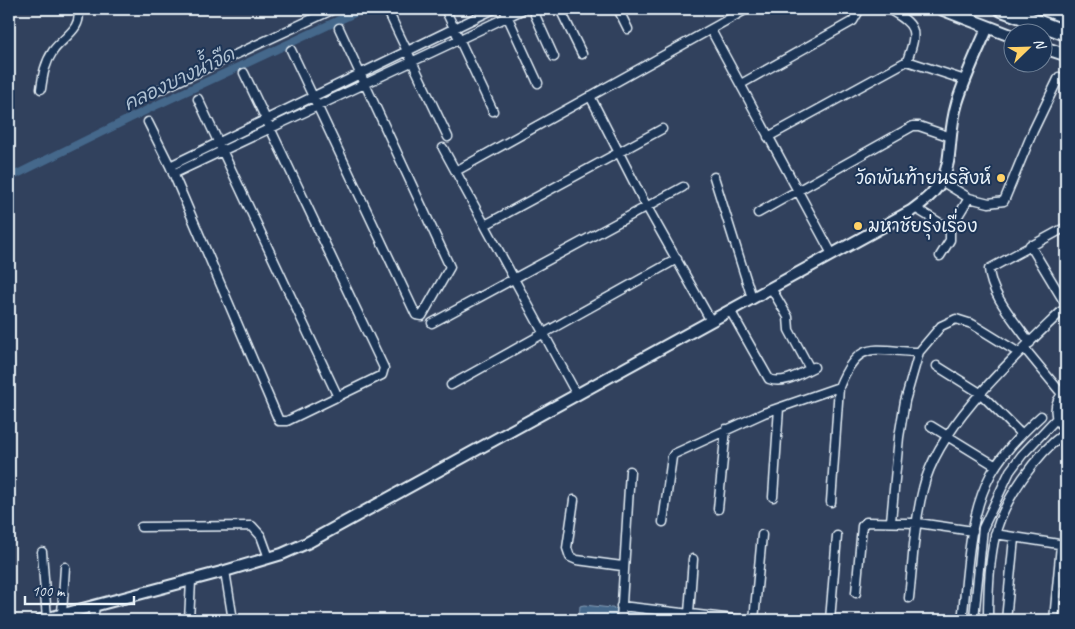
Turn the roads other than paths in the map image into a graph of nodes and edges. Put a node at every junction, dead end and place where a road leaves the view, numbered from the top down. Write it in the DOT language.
graph roads {
  1 [pos="78,9"];
  2 [pos="333,9"];
  3 [pos="387,9"];
  4 [pos="445,9"];
  5 [pos="494,9"];
  6 [pos="504,9"];
  7 [pos="524,9"];
  8 [pos="537,9"];
  9 [pos="560,9"];
  10 [pos="618,9"];
  11 [pos="747,9"];
  12 [pos="860,9"];
  13 [pos="888,9"];
  14 [pos="942,9"];
  15 [pos="1002,9"];
  16 [pos="1048,9"];
  17 [pos="508,16"];
  18 [pos="1066,16"];
  19 [pos="988,27"];
  20 [pos="339,28"];
  21 [pos="454,28"];
  22 [pos="628,28"];
  23 [pos="711,30"];
  24 [pos="1002,32"];
  25 [pos="1066,33"];
  26 [pos="460,39"];
  27 [pos="291,50"];
  28 [pos="1052,50"];
  29 [pos="407,51"];
  30 [pos="582,54"];
  31 [pos="1066,55"];
  32 [pos="554,57"];
  33 [pos="412,61"];
  34 [pos="907,61"];
  35 [pos="244,73"];
  36 [pos="360,74"];
  37 [pos="1059,77"];
  38 [pos="965,80"];
  39 [pos="365,83"];
  40 [pos="538,83"];
  41 [pos="741,84"];
  42 [pos="41,89"];
  43 [pos="155,92"];
  44 [pos="313,96"];
  45 [pos="590,96"];
  46 [pos="198,99"];
  47 [pos="317,106"];
  48 [pos="492,111"];
  49 [pos="266,119"];
  50 [pos="148,122"];
  51 [pos="270,128"];
  52 [pos="662,129"];
  53 [pos="448,137"];
  54 [pos="768,137"];
  55 [pos="951,137"];
  56 [pos="218,142"];
  57 [pos="443,148"];
  58 [pos="223,151"];
  59 [pos="618,152"];
  60 [pos="170,166"];
  61 [pos="456,171"];
  62 [pos="173,174"];
  63 [pos="714,177"];
  64 [pos="943,182"];
  65 [pos="683,186"];
  66 [pos="798,191"];
  67 [pos="970,198"];
  68 [pos="648,206"];
  69 [pos="915,208"];
  70 [pos="758,213"];
  71 [pos="485,225"];
  72 [pos="1066,227"];
  73 [pos="950,229"];
  74 [pos="1030,245"];
  75 [pos="832,254"];
  76 [pos="940,256"];
  77 [pos="677,259"];
  78 [pos="514,279"];
  79 [pos="772,288"];
  80 [pos="752,298"];
  81 [pos="1066,306"];
  82 [pos="730,310"];
  83 [pos="711,321"];
  84 [pos="432,323"];
  85 [pos="543,333"];
  86 [pos="1025,348"];
  87 [pos="919,352"];
  88 [pos="937,366"];
  89 [pos="450,385"];
  90 [pos="839,387"];
  91 [pos="1064,392"];
  92 [pos="577,394"];
  93 [pos="980,394"];
  94 [pos="338,397"];
  95 [pos="779,408"];
  96 [pos="1041,416"];
  97 [pos="1056,419"];
  98 [pos="931,426"];
  99 [pos="726,429"];
  100 [pos="1066,431"];
  101 [pos="1021,434"];
  102 [pos="947,437"];
  103 [pos="996,466"];
  104 [pos="630,471"];
  105 [pos="773,497"];
  106 [pos="574,500"];
  107 [pos="831,502"];
  108 [pos="718,509"];
  109 [pos="891,521"];
  110 [pos="663,522"];
  111 [pos="918,523"];
  112 [pos="141,527"];
  113 [pos="972,531"];
  114 [pos="995,534"];
  115 [pos="762,535"];
  116 [pos="836,536"];
  117 [pos="1014,538"];
  118 [pos="1064,545"];
  119 [pos="42,552"];
  120 [pos="268,558"];
  121 [pos="693,559"];
  122 [pos="622,566"];
  123 [pos="65,567"];
  124 [pos="225,571"];
  125 [pos="191,581"];
  126 [pos="856,593"];
  127 [pos="909,598"];
  128 [pos="95,606"];
  129 [pos="621,607"];
  130 [pos="963,612"];
  131 [pos="9,613"];
  132 [pos="689,613"];
  133 [pos="62,614"];
  134 [pos="44,619"];
  135 [pos="970,619"];
  136 [pos="10,620"];
  137 [pos="93,620"];
  138 [pos="190,620"];
  139 [pos="233,620"];
  140 [pos="621,620"];
  141 [pos="742,620"];
  142 [pos="754,620"];
  143 [pos="830,620"];
  144 [pos="987,620"];
  145 [pos="1006,620"];
  146 [pos="1054,620"];
  1 -- 42 [label="street"];
  2 -- 43 [label="street"];
  3 -- 29 [label="street"];
  4 -- 21 [label="street"];
  5 -- 21 [label="street"];
  6 -- 17 [label="street"];
  7 -- 17 [label="street"];
  8 -- 32 [label="street"];
  9 -- 30 [label="street"];
  10 -- 22 [label="street"];
  11 -- 23 [label="street"];
  12 -- 41 [label="street"];
  13 -- 34 [label="street"];
  14 -- 19 [label="main road"];
  15 -- 25 [label="highway"];
  16 -- 18 [label="highway"];
  17 -- 26 [label="street"];
  17 -- 40 [label="street"];
  19 -- 24 [label="main road"];
  19 -- 38 [label="street"];
  20 -- 36 [label="street"];
  21 -- 26 [label="street"];
  21 -- 29 [label="street"];
  23 -- 41 [label="street"];
  23 -- 45 [label="street"];
  26 -- 33 [label="street"];
  26 -- 48 [label="street"];
  27 -- 44 [label="street"];
  28 -- 31 [label="main road"];
  29 -- 33 [label="street"];
  29 -- 36 [label="street"];
  33 -- 39 [label="street"];
  33 -- 53 [label="street"];
  34 -- 38 [label="street"];
  34 -- 54 [label="street"];
  35 -- 49 [label="street"];
  36 -- 39 [label="street"];
  36 -- 44 [label="street"];
  37 -- 67 [label="street"];
  38 -- 55 [label="street"];
  39 -- 47 [label="street"];
  39 -- 47 [label="street"];
  41 -- 54 [label="street"];
  44 -- 47 [label="street"];
  44 -- 49 [label="street"];
  45 -- 59 [label="street"];
  45 -- 61 [label="street"];
  46 -- 56 [label="street"];
  47 -- 51 [label="street"];
  49 -- 51 [label="street"];
  49 -- 56 [label="street"];
  50 -- 60 [label="street"];
  51 -- 58 [label="street"];
  51 -- 94 [label="street"];
  52 -- 59 [label="street"];
  54 -- 66 [label="street"];
  55 -- 64 [label="street"];
  55 -- 66 [label="street"];
  56 -- 58 [label="street"];
  56 -- 60 [label="street"];
  57 -- 61 [label="street"];
  58 -- 62 [label="street"];
  58 -- 94 [label="street"];
  59 -- 68 [label="street"];
  59 -- 71 [label="street"];
  60 -- 62 [label="street"];
  61 -- 71 [label="street"];
  62 -- 94 [label="street"];
  63 -- 80 [label="street"];
  64 -- 67 [label="street"];
  64 -- 69 [label="street"];
  65 -- 68 [label="street"];
  66 -- 70 [label="street"];
  66 -- 75 [label="street"];
  67 -- 73 [label="street"];
  68 -- 77 [label="street"];
  68 -- 78 [label="street"];
  69 -- 73 [label="street"];
  69 -- 75 [label="street"];
  71 -- 78 [label="street"];
  72 -- 74 [label="street"];
  73 -- 76 [label="street"];
  74 -- 81 [label="street"];
  74 -- 86 [label="street"];
  75 -- 79 [label="street"];
  77 -- 83 [label="street"];
  77 -- 85 [label="street"];
  78 -- 84 [label="street"];
  78 -- 85 [label="street"];
  79 -- 80 [label="street"];
  79 -- 82 [label="street"];
  80 -- 82 [label="street"];
  81 -- 86 [label="street"];
  82 -- 83 [label="street"];
  83 -- 92 [label="street"];
  85 -- 89 [label="street"];
  85 -- 92 [label="street"];
  86 -- 87 [label="street"];
  86 -- 91 [label="street"];
  86 -- 93 [label="street"];
  87 -- 90 [label="street"];
  87 -- 109 [label="street"];
  88 -- 93 [label="street"];
  90 -- 95 [label="street"];
  90 -- 107 [label="street"];
  91 -- 97 [label="street"];
  92 -- 120 [label="street"];
  93 -- 101 [label="street"];
  93 -- 102 [label="street"];
  95 -- 99 [label="street"];
  95 -- 105 [label="street"];
  96 -- 101 [label="street"];
  97 -- 100 [label="street"];
  97 -- 135 [label="street"];
  98 -- 102 [label="street"];
  99 -- 108 [label="street"];
  99 -- 110 [label="street"];
  100 -- 114 [label="street"];
  101 -- 103 [label="street"];
  102 -- 103 [label="street"];
  102 -- 111 [label="street"];
  103 -- 113 [label="street"];
  104 -- 122 [label="street"];
  106 -- 122 [label="street"];
  109 -- 111 [label="street"];
  109 -- 126 [label="street"];
  111 -- 113 [label="street"];
  111 -- 127 [label="street"];
  112 -- 120 [label="street"];
  113 -- 130 [label="street"];
  114 -- 117 [label="street"];
  114 -- 144 [label="street"];
  115 -- 142 [label="street"];
  116 -- 143 [label="street"];
  117 -- 118 [label="street"];
  117 -- 145 [label="street"];
  118 -- 146 [label="street"];
  119 -- 134 [label="street"];
  120 -- 124 [label="street"];
  121 -- 132 [label="street"];
  122 -- 129 [label="street"];
  123 -- 133 [label="street"];
  124 -- 125 [label="street"];
  124 -- 139 [label="street"];
  125 -- 128 [label="street"];
  125 -- 138 [label="street"];
  128 -- 133 [label="street"];
  128 -- 137 [label="street"];
  129 -- 132 [label="street"];
  129 -- 140 [label="street"];
  131 -- 136 [label="street"];
  132 -- 141 [label="street"];
  133 -- 134 [label="street"];
  135 -- 144 [label="street"];
}
